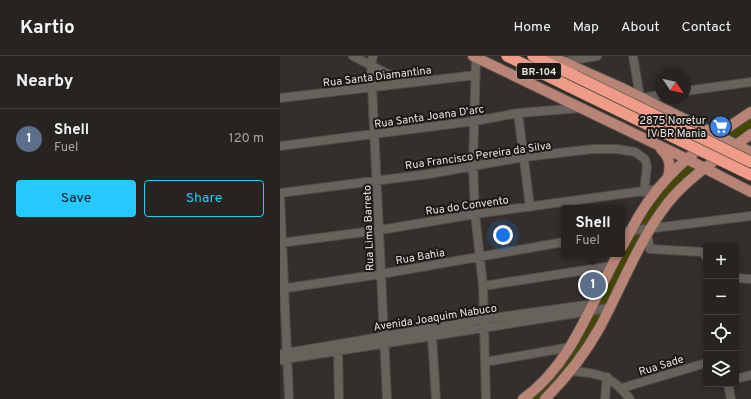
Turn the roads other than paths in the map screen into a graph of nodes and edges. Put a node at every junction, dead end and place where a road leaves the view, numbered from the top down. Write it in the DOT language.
graph roads {
  1 [pos="353,56"];
  2 [pos="373,56"];
  3 [pos="507,56"];
  4 [pos="534,56"];
  5 [pos="550,56"];
  6 [pos="597,56"];
  7 [pos="633,56"];
  8 [pos="474,57"];
  9 [pos="562,62"];
  10 [pos="371,65"];
  11 [pos="476,75"];
  12 [pos="751,82"];
  13 [pos="405,83"];
  14 [pos="373,89"];
  15 [pos="691,90"];
  16 [pos="655,96"];
  17 [pos="280,98"];
  18 [pos="640,98"];
  19 [pos="581,108"];
  20 [pos="751,112"];
  21 [pos="518,113"];
  22 [pos="475,121"];
  23 [pos="375,134"];
  24 [pos="751,134"];
  25 [pos="716,135"];
  26 [pos="733,143"];
  27 [pos="657,144"];
  28 [pos="280,146"];
  29 [pos="751,152"];
  30 [pos="524,157"];
  31 [pos="687,159"];
  32 [pos="751,162"];
  33 [pos="473,165"];
  34 [pos="706,169"];
  35 [pos="751,176"];
  36 [pos="668,177"];
  37 [pos="377,181"];
  38 [pos="658,189"];
  39 [pos="644,192"];
  40 [pos="751,192"];
  41 [pos="280,195"];
  42 [pos="530,207"];
  43 [pos="475,214"];
  44 [pos="751,216"];
  45 [pos="380,230"];
  46 [pos="627,231"];
  47 [pos="649,231"];
  48 [pos="281,242"];
  49 [pos="561,243"];
  50 [pos="703,254"];
  51 [pos="481,256"];
  52 [pos="616,257"];
  53 [pos="612,266"];
  54 [pos="381,274"];
  55 [pos="739,278"];
  56 [pos="751,280"];
  57 [pos="483,286"];
  58 [pos="282,289"];
  59 [pos="591,308"];
  60 [pos="609,308"];
  61 [pos="485,324"];
  62 [pos="384,336"];
  63 [pos="432,337"];
  64 [pos="384,345"];
  65 [pos="571,346"];
  66 [pos="338,352"];
  67 [pos="284,356"];
  68 [pos="486,362"];
  69 [pos="703,364"];
  70 [pos="571,371"];
  71 [pos="751,376"];
  72 [pos="606,377"];
  73 [pos="739,378"];
  74 [pos="729,387"];
  75 [pos="622,388"];
  76 [pos="289,399"];
  77 [pos="339,399"];
  78 [pos="387,399"];
  79 [pos="436,399"];
  80 [pos="486,399"];
  81 [pos="523,399"];
  82 [pos="545,399"];
  83 [pos="605,399"];
  84 [pos="630,399"];
  85 [pos="731,399"];
  1 -- 10 [label="street"];
  2 -- 10 [label="street, Rua Lima Barreto"];
  3 -- 35 [label="highway, BR-104, bridge"];
  4 -- 32 [label="highway, BR-104, bridge"];
  5 -- 9 [label="main road"];
  6 -- 9 [label="street"];
  7 -- 18 [label="street"];
  8 -- 11 [label="street"];
  8 -- 19 [label="main road"];
  9 -- 18 [label="main road"];
  10 -- 13 [label="street"];
  10 -- 14 [label="street, Rua Lima Barreto"];
  11 -- 13 [label="street, Rua Santa Diamantina"];
  11 -- 22 [label="street"];
  12 -- 15 [label="street"];
  13 -- 14 [label="street, Rua Santa Diamantina"];
  14 -- 17 [label="street, Rua Santa Diamantina"];
  14 -- 23 [label="street, Rua Lima Barreto"];
  16 -- 18 [label="street"];
  18 -- 25 [label="main road"];
  19 -- 21 [label="street, Rua Santa Joana D'arc"];
  19 -- 27 [label="main road"];
  20 -- 25 [label="main road"];
  21 -- 22 [label="street, Rua Santa Joana D'arc"];
  21 -- 30 [label="street"];
  22 -- 23 [label="street, Rua Santa Joana D'arc"];
  22 -- 33 [label="street"];
  23 -- 28 [label="street, Rua Santa Joana D'arc"];
  23 -- 37 [label="street, Rua Lima Barreto"];
  24 -- 26 [label="main road"];
  25 -- 26 [label="main road"];
  25 -- 31 [label="main road"];
  26 -- 29 [label="main road"];
  26 -- 34 [label="main road"];
  27 -- 31 [label="main road"];
  27 -- 36 [label="main road"];
  30 -- 33 [label="street, Rua Francisco Pereira da Silva"];
  30 -- 39 [label="street, Rua Francisco Pereira da Silva"];
  30 -- 42 [label="street"];
  31 -- 34 [label="main road"];
  31 -- 36 [label="main road"];
  33 -- 37 [label="street, Rua Francisco Pereira da Silva"];
  33 -- 43 [label="street"];
  34 -- 40 [label="main road"];
  34 -- 47 [label="main road"];
  36 -- 38 [label="main road"];
  37 -- 41 [label="street, Rua Francisco Pereira da Silva"];
  37 -- 45 [label="street, Rua Lima Barreto"];
  38 -- 39 [label="street, Rua do Convento"];
  38 -- 46 [label="main road"];
  39 -- 42 [label="street, Rua do Convento"];
  41 -- 48 [label="street"];
  42 -- 43 [label="street, Rua do Convento"];
  43 -- 45 [label="street, Rua do Convento"];
  43 -- 51 [label="street"];
  44 -- 47 [label="street"];
  45 -- 48 [label="street, Rua do Convento"];
  45 -- 54 [label="street, Rua Lima Barreto"];
  46 -- 47 [label="street"];
  47 -- 50 [label="street"];
  47 -- 60 [label="main road"];
  48 -- 58 [label="street"];
  49 -- 51 [label="street, Rua Bahia"];
  51 -- 54 [label="street, Rua Bahia"];
  51 -- 57 [label="street"];
  52 -- 53 [label="main road"];
  53 -- 57 [label="street"];
  53 -- 59 [label="main road"];
  54 -- 58 [label="street, Rua Bahia"];
  54 -- 62 [label="street, Rua Lima Barreto"];
  55 -- 56 [label="street"];
  57 -- 61 [label="street"];
  58 -- 67 [label="street"];
  59 -- 60 [label="street, Avenida Joaquim Nabuco"];
  59 -- 61 [label="street, Avenida Joaquim Nabuco"];
  59 -- 65 [label="main road"];
  60 -- 70 [label="main road"];
  61 -- 62 [label="street, Avenida Joaquim Nabuco"];
  61 -- 63 [label="street, Avenida Joaquim Nabuco"];
  61 -- 68 [label="street"];
  62 -- 64 [label="street, Rua Lima Barreto"];
  62 -- 67 [label="street, Avenida Joaquim Nabuco"];
  63 -- 64 [label="street, Avenida Joaquim Nabuco"];
  63 -- 79 [label="street"];
  64 -- 66 [label="street, Avenida Joaquim Nabuco"];
  64 -- 78 [label="street, Rua Lima Barreto"];
  65 -- 68 [label="street"];
  65 -- 81 [label="main road"];
  66 -- 67 [label="street, Avenida Joaquim Nabuco"];
  66 -- 77 [label="street"];
  67 -- 76 [label="street"];
  68 -- 80 [label="street"];
  69 -- 75 [label="street, Rua Sade"];
  70 -- 72 [label="street"];
  70 -- 82 [label="main road"];
  71 -- 73 [label="street"];
  72 -- 75 [label="street"];
  72 -- 83 [label="street"];
  74 -- 85 [label="street"];
  75 -- 84 [label="street"];
}
